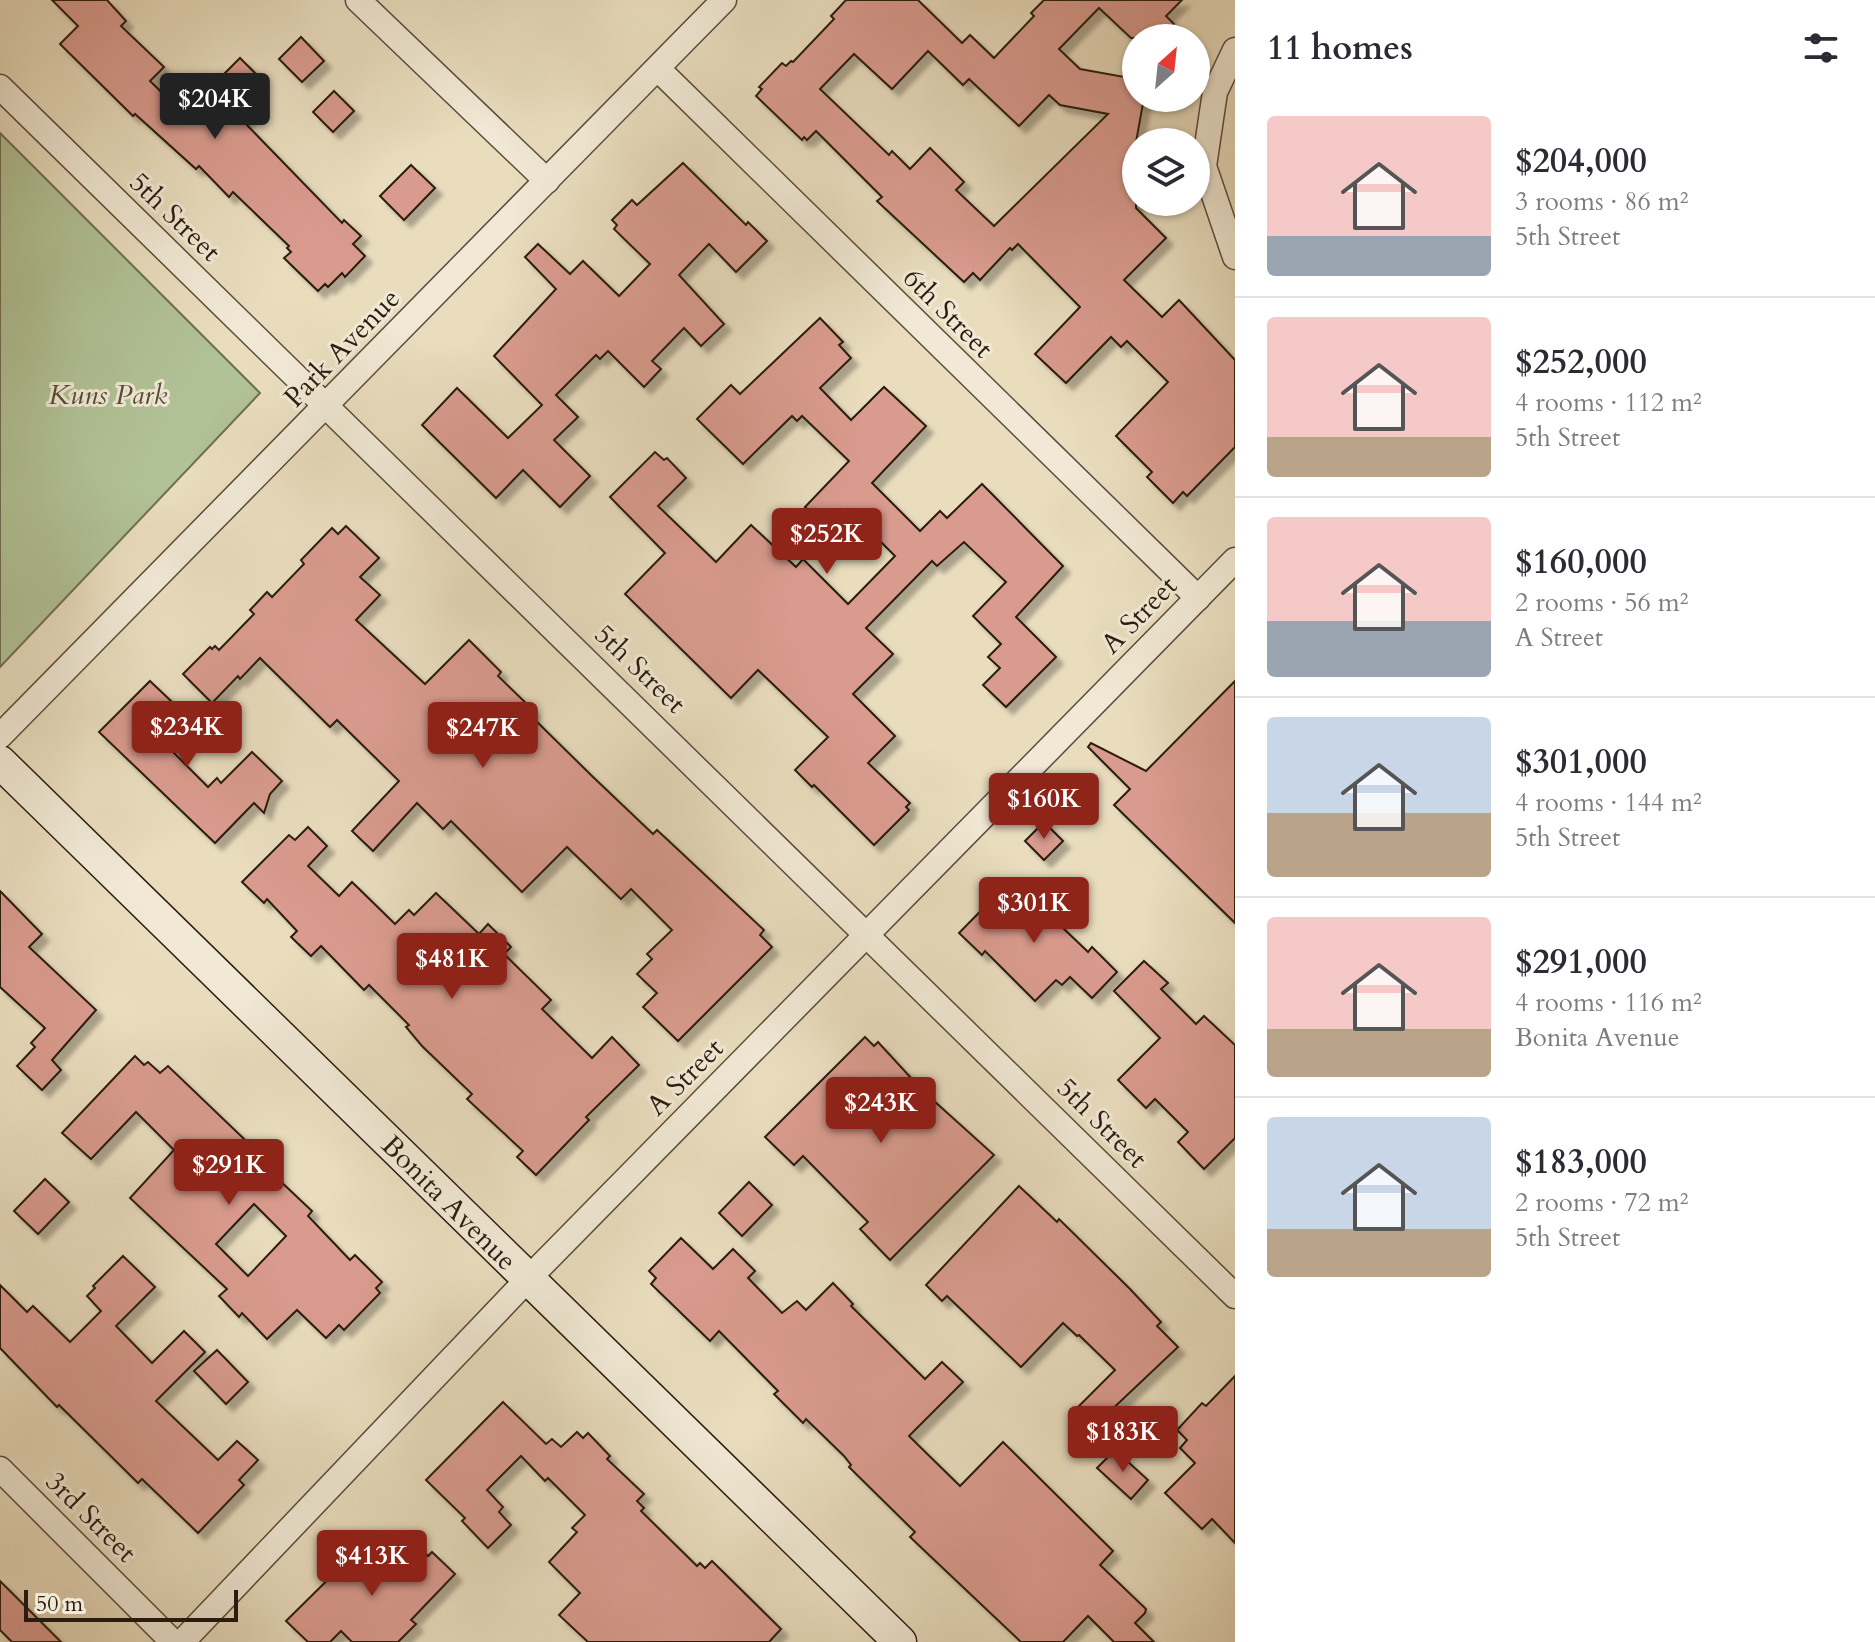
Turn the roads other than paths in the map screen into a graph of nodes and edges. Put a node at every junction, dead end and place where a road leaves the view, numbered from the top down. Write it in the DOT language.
graph roads {
  1 [pos="358,0"];
  2 [pos="724,0"];
  3 [pos="1235,50"];
  4 [pos="658,69"];
  5 [pos="0,87"];
  6 [pos="547,181"];
  7 [pos="1235,257"];
  8 [pos="326,407"];
  9 [pos="1235,560"];
  10 [pos="1198,598"];
  11 [pos="0,736"];
  12 [pos="0,762"];
  13 [pos="868,934"];
  14 [pos="527,1280"];
  15 [pos="1235,1296"];
  16 [pos="0,1469"];
  17 [pos="173,1642"];
  18 [pos="182,1642"];
  19 [pos="900,1642"];
  1 -- 6 [label="street"];
  2 -- 4 [label="street, Park Avenue"];
  3 -- 7 [label="street"];
  4 -- 6 [label="street, Park Avenue"];
  4 -- 10 [label="street, 6th Street"];
  5 -- 8 [label="street, 5th Street"];
  6 -- 8 [label="street, Park Avenue"];
  8 -- 11 [label="street, Park Avenue"];
  8 -- 13 [label="street, 5th Street"];
  9 -- 10 [label="street, A Street"];
  10 -- 13 [label="street, A Street"];
  12 -- 14 [label="main road, Bonita Avenue"];
  13 -- 14 [label="street, A Street"];
  13 -- 15 [label="street, 5th Street"];
  14 -- 18 [label="street, A Street"];
  14 -- 19 [label="main road, Bonita Avenue"];
  16 -- 17 [label="street, 3rd Street"];
}
